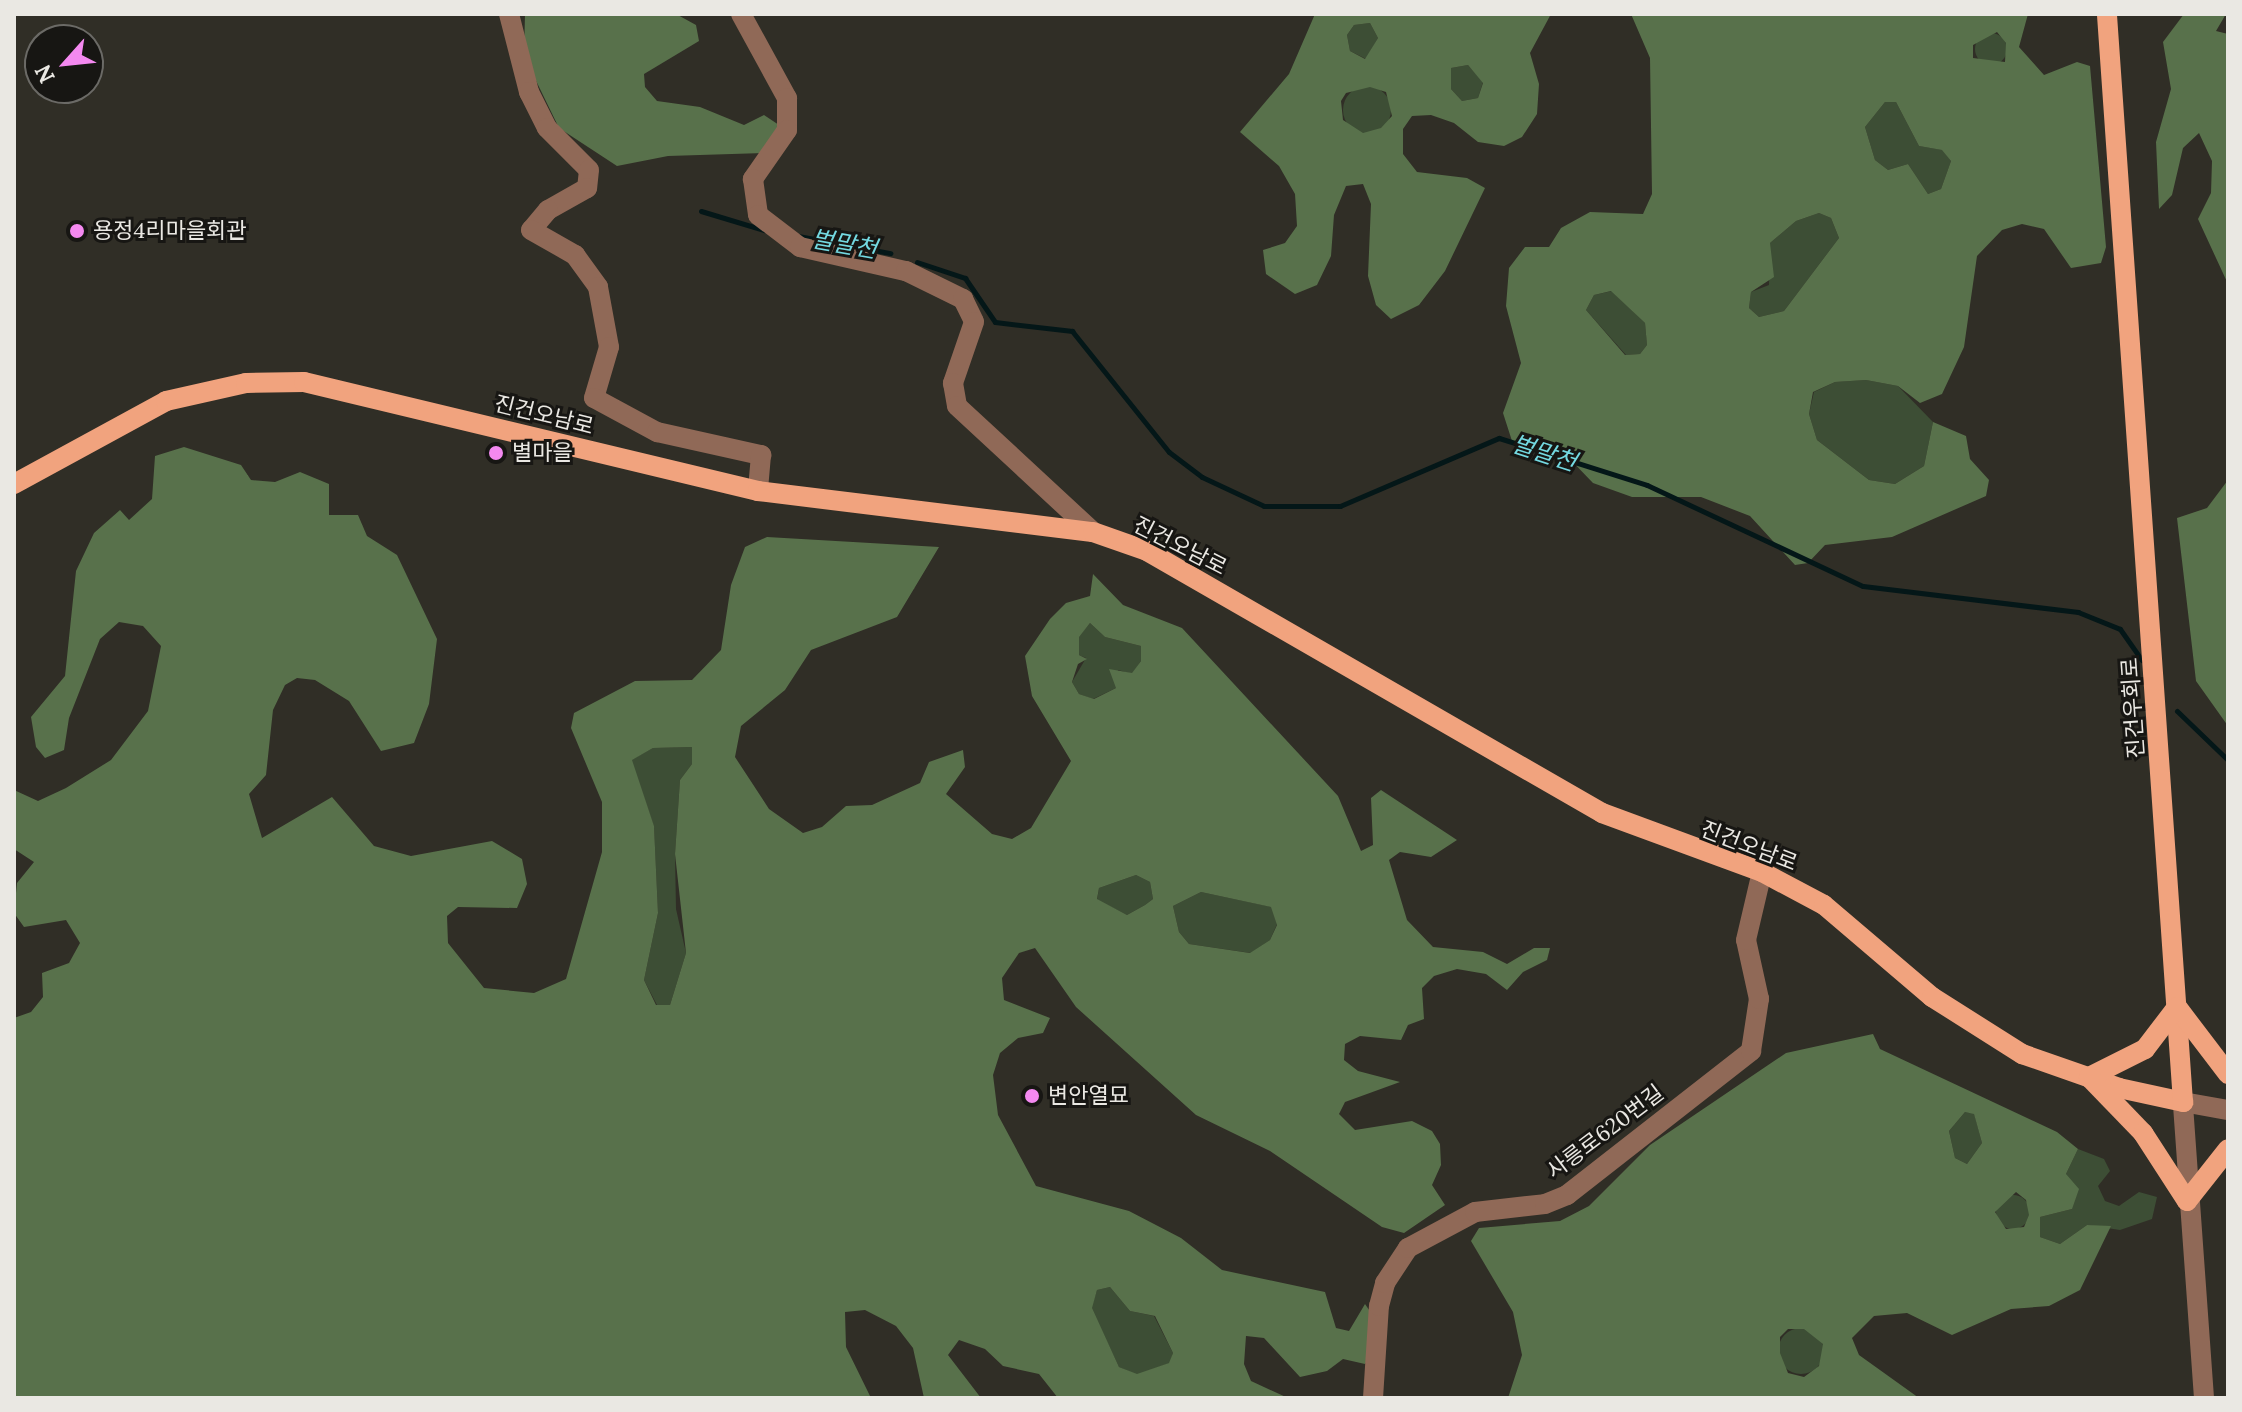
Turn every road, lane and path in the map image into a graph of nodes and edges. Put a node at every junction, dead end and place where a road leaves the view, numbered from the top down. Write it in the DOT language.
graph roads {
  1 [pos="509,14"];
  2 [pos="741,14"];
  3 [pos="2107,14"];
  4 [pos="14,484"];
  5 [pos="758,491"];
  6 [pos="1093,532"];
  7 [pos="1762,872"];
  8 [pos="2177,1007"];
  9 [pos="2228,1074"];
  10 [pos="2089,1077"];
  11 [pos="2183,1102"];
  12 [pos="2228,1110"];
  13 [pos="2228,1149"];
  14 [pos="2187,1201"];
  15 [pos="1373,1398"];
  16 [pos="2204,1398"];
  1 -- 5 [label="street"];
  2 -- 6 [label="street"];
  3 -- 8 [label="main road, 진건우회로"];
  4 -- 5 [label="main road, 진건오남로"];
  5 -- 6 [label="main road, 진건오남로"];
  6 -- 7 [label="main road, 진건오남로"];
  7 -- 10 [label="main road, 진건오남로"];
  7 -- 15 [label="street, 사릉로620번길"];
  8 -- 9 [label="main road"];
  8 -- 10 [label="main road"];
  8 -- 11 [label="main road, 진건우회로"];
  10 -- 11 [label="main road, 진건오남로"];
  10 -- 14 [label="main road"];
  11 -- 12 [label="street, 진건오남로"];
  11 -- 14 [label="street, 진건우회로"];
  13 -- 14 [label="main road"];
  14 -- 16 [label="street, 진건우회로"];
}
